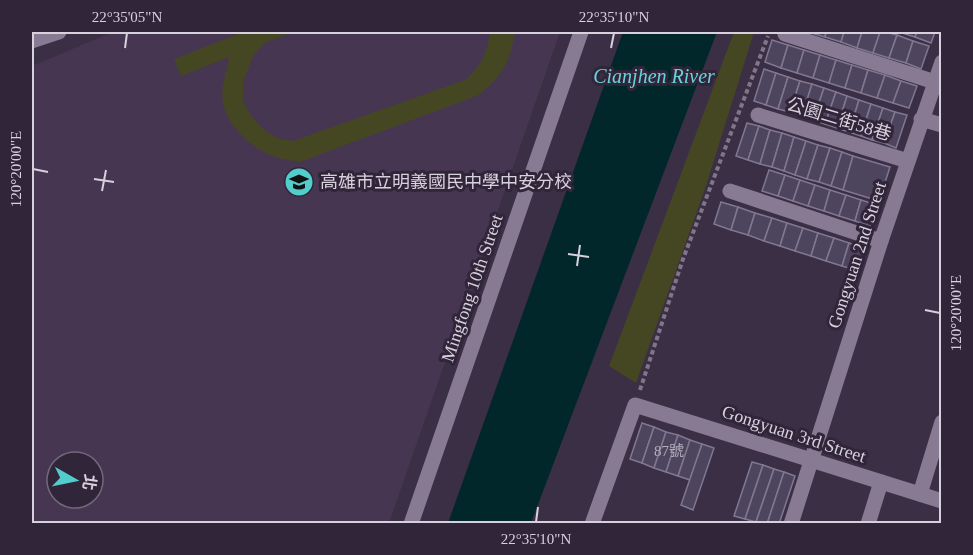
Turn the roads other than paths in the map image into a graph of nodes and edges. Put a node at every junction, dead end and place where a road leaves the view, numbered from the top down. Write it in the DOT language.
graph roads {
  1 [pos="59,32"];
  2 [pos="581,32"];
  3 [pos="777,33"];
  4 [pos="32,41"];
  5 [pos="942,62"];
  6 [pos="935,82"];
  7 [pos="758,115"];
  8 [pos="921,119"];
  9 [pos="942,125"];
  10 [pos="908,161"];
  11 [pos="730,191"];
  12 [pos="881,241"];
  13 [pos="942,422"];
  14 [pos="812,460"];
  15 [pos="881,482"];
  16 [pos="920,494"];
  17 [pos="942,501"];
  18 [pos="411,524"];
  19 [pos="592,524"];
  20 [pos="791,524"];
  21 [pos="868,524"];
  1 -- 4 [label="street"];
  2 -- 18 [label="street, Mingfong 10th Street"];
  3 -- 6 [label="street"];
  5 -- 6 [label="street, Gongyuan 2nd Street"];
  6 -- 8 [label="street, Gongyuan 2nd Street"];
  7 -- 10 [label="street, 公園二街58巷"];
  8 -- 9 [label="street"];
  8 -- 10 [label="street, Gongyuan 2nd Street"];
  10 -- 12 [label="street, Gongyuan 2nd Street"];
  11 -- 12 [label="street"];
  12 -- 14 [label="street, Gongyuan 2nd Street"];
  13 -- 16 [label="street"];
  14 -- 15 [label="street, Gongyuan 3rd Street"];
  14 -- 19 [label="street, Gongyuan 3rd Street"];
  14 -- 20 [label="street, Gongyuan 2nd Street"];
  15 -- 16 [label="street, Gongyuan 3rd Street"];
  15 -- 21 [label="street"];
  16 -- 17 [label="street, Gongyuan 3rd Street"];
}
